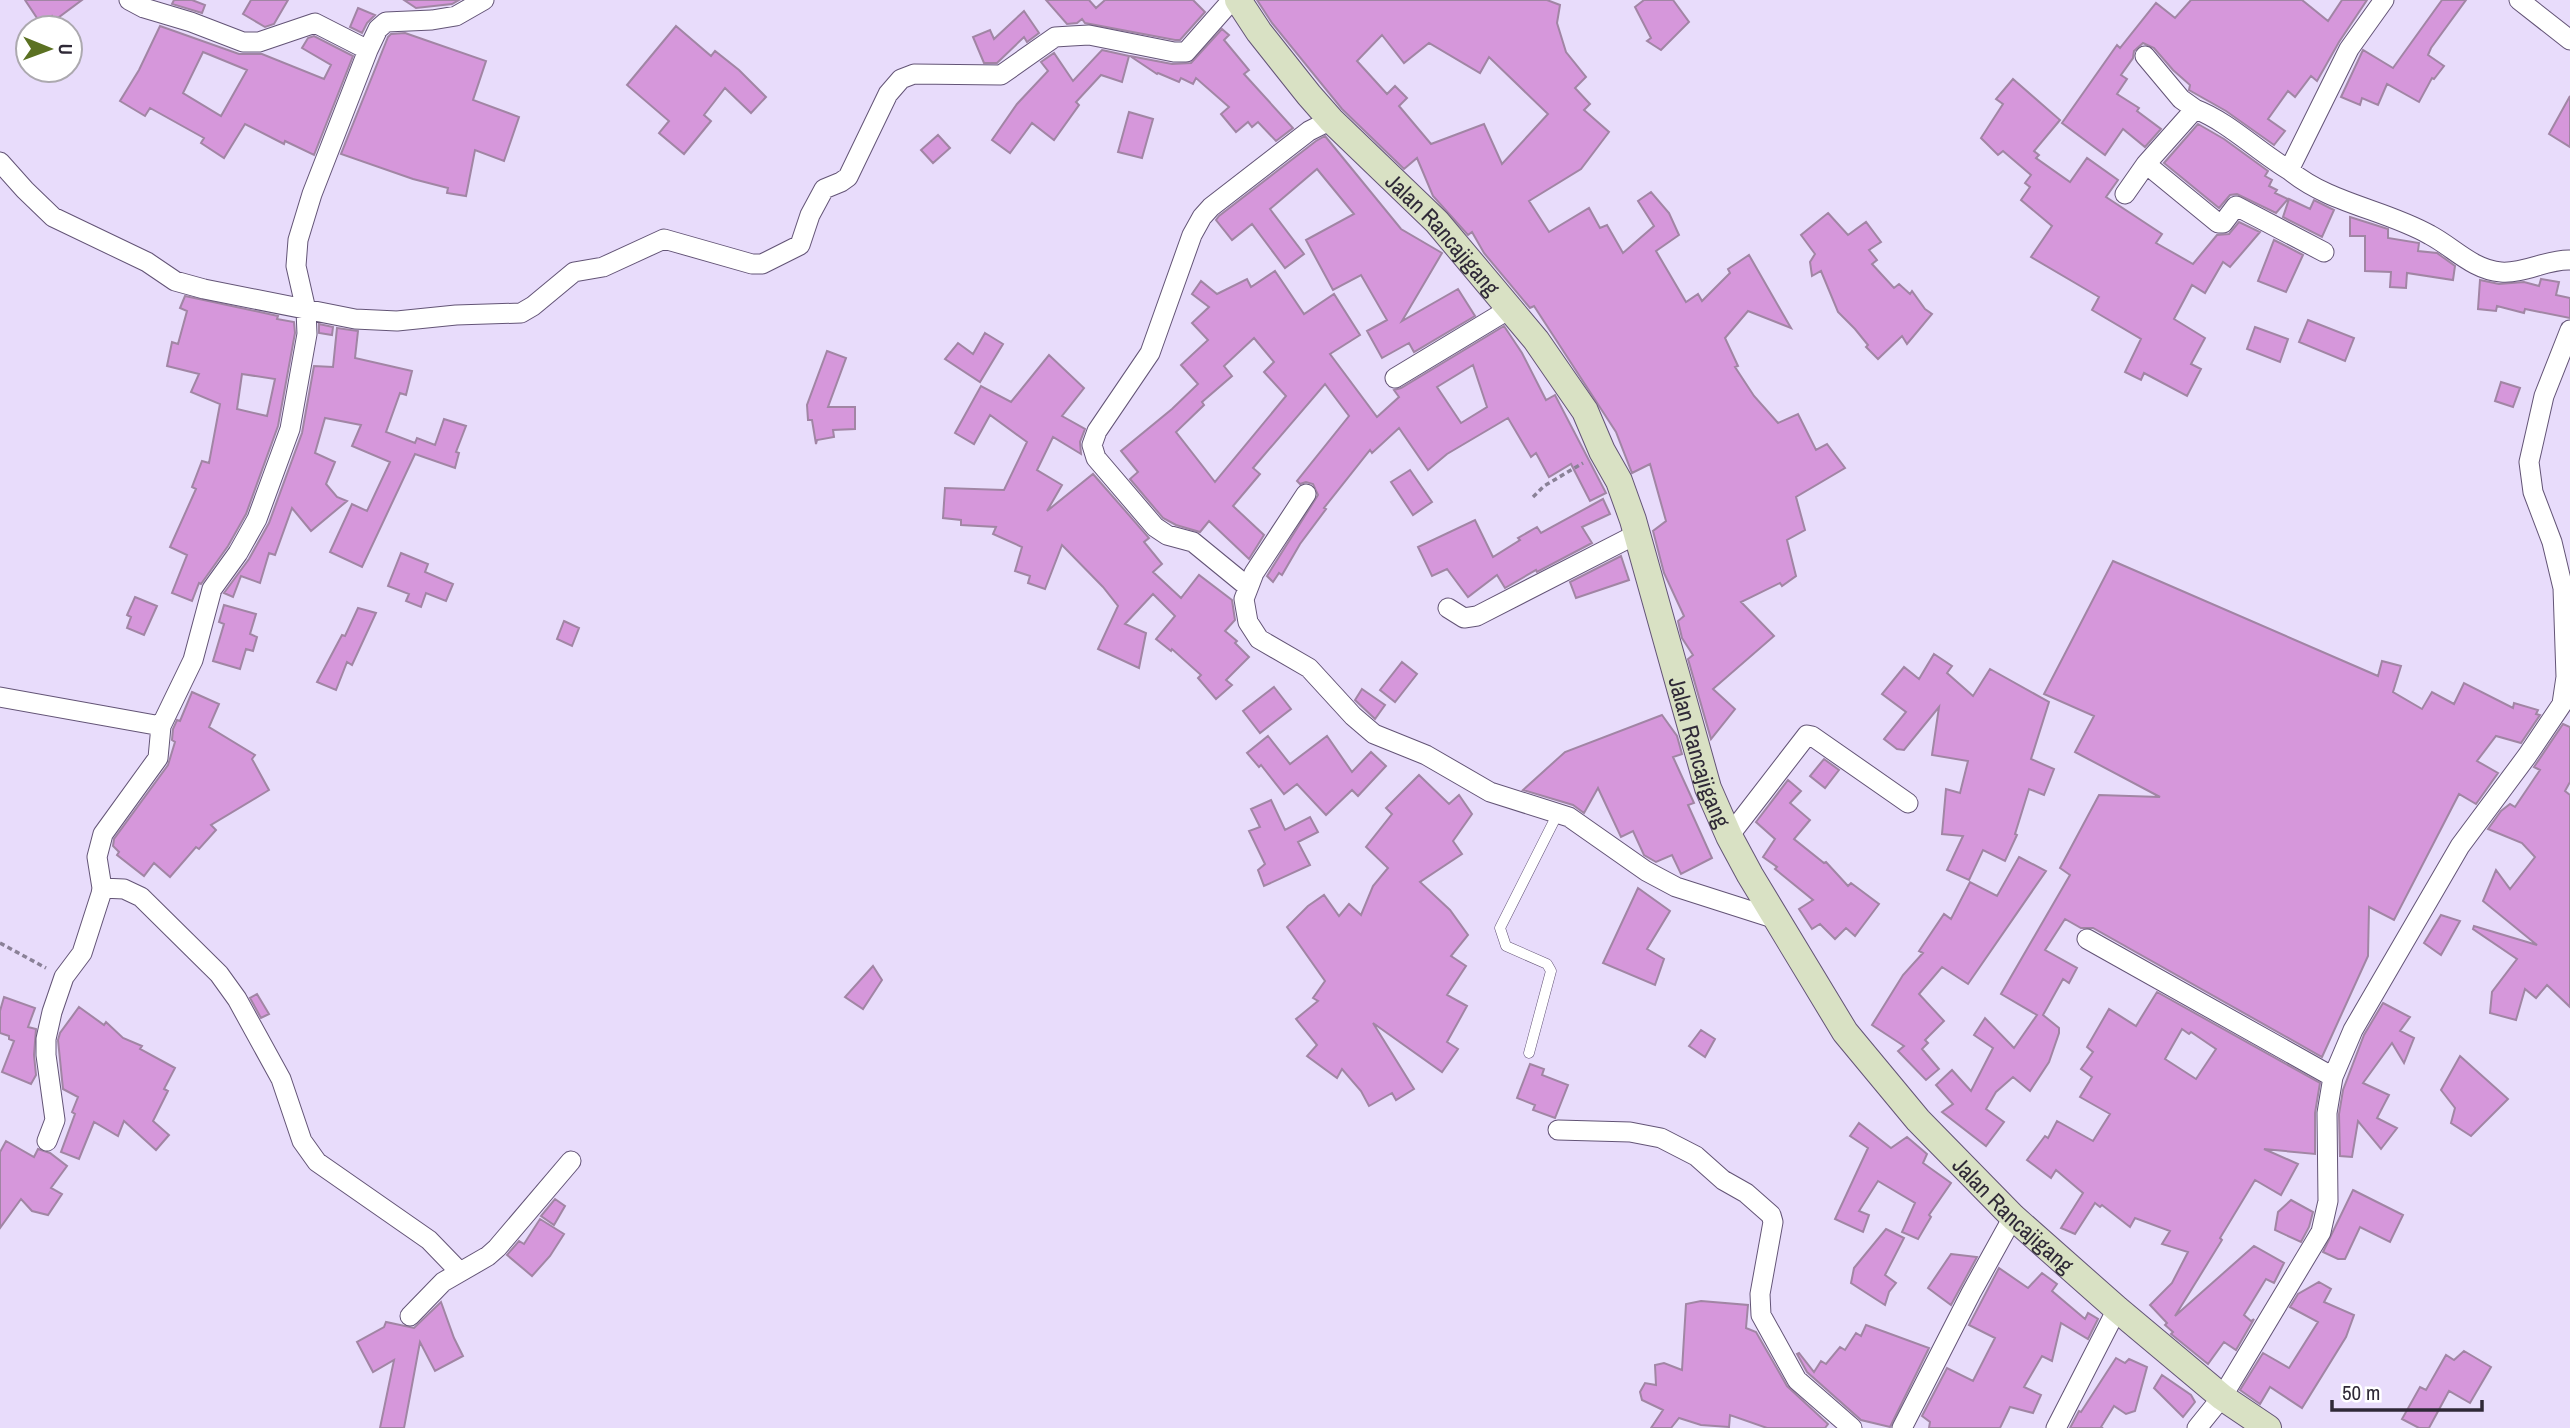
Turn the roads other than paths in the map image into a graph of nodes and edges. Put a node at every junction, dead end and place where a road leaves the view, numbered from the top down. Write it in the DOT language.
graph roads {
  1 [pos="129,0"];
  2 [pos="484,0"];
  3 [pos="1231,0"];
  4 [pos="1238,0"];
  5 [pos="2384,0"];
  6 [pos="2519,0"];
  7 [pos="2570,40"];
  8 [pos="368,50"];
  9 [pos="2145,56"];
  10 [pos="2195,108"];
  11 [pos="1331,120"];
  12 [pos="0,162"];
  13 [pos="2146,164"];
  14 [pos="2288,170"];
  15 [pos="2125,194"];
  16 [pos="2324,252"];
  17 [pos="2570,260"];
  18 [pos="1511,308"];
  19 [pos="306,310"];
  20 [pos="2570,330"];
  21 [pos="1395,378"];
  22 [pos="1306,494"];
  23 [pos="1637,534"];
  24 [pos="1248,587"];
  25 [pos="1448,608"];
  26 [pos="2567,685"];
  27 [pos="0,697"];
  28 [pos="161,726"];
  29 [pos="1908,803"];
  30 [pos="1558,813"];
  31 [pos="1729,836"];
  32 [pos="103,888"];
  33 [pos="1776,919"];
  34 [pos="2087,939"];
  35 [pos="1529,1053"];
  36 [pos="2333,1077"];
  37 [pos="1558,1130"];
  38 [pos="47,1141"];
  39 [pos="571,1161"];
  40 [pos="2013,1217"];
  41 [pos="460,1272"];
  42 [pos="2117,1309"];
  43 [pos="410,1316"];
  44 [pos="2222,1396"];
  45 [pos="1852,1428"];
  46 [pos="1902,1428"];
  47 [pos="2056,1428"];
  48 [pos="2197,1428"];
  49 [pos="2268,1428"];
  1 -- 8 [label="street"];
  2 -- 8 [label="street"];
  3 -- 19 [label="street"];
  4 -- 11 [label="main road, Jalan Rancajigang"];
  5 -- 14 [label="street"];
  6 -- 7 [label="street"];
  8 -- 19 [label="street"];
  9 -- 10 [label="street"];
  10 -- 13 [label="street"];
  10 -- 14 [label="street"];
  11 -- 18 [label="main road, Jalan Rancajigang"];
  11 -- 24 [label="street"];
  12 -- 19 [label="street"];
  13 -- 15 [label="street"];
  13 -- 16 [label="street"];
  14 -- 17 [label="street"];
  18 -- 21 [label="street"];
  18 -- 23 [label="main road, Jalan Rancajigang"];
  19 -- 28 [label="street"];
  20 -- 26 [label="street"];
  22 -- 24 [label="street"];
  23 -- 25 [label="street"];
  23 -- 31 [label="main road, Jalan Rancajigang"];
  24 -- 30 [label="street"];
  26 -- 36 [label="street"];
  27 -- 28 [label="street"];
  28 -- 32 [label="street"];
  29 -- 31 [label="street"];
  30 -- 33 [label="street"];
  30 -- 35 [label="lane"];
  31 -- 33 [label="main road, Jalan Rancajigang"];
  32 -- 38 [label="street"];
  32 -- 41 [label="street"];
  33 -- 40 [label="main road, Jalan Rancajigang"];
  34 -- 36 [label="street"];
  36 -- 44 [label="street"];
  37 -- 45 [label="street"];
  39 -- 41 [label="street"];
  40 -- 42 [label="main road, Jalan Rancajigang"];
  40 -- 46 [label="street"];
  41 -- 43 [label="street"];
  42 -- 44 [label="main road, Jalan Rancajigang"];
  42 -- 47 [label="street"];
  44 -- 48 [label="street"];
  44 -- 49 [label="main road, Jalan Rancajigang"];
}
